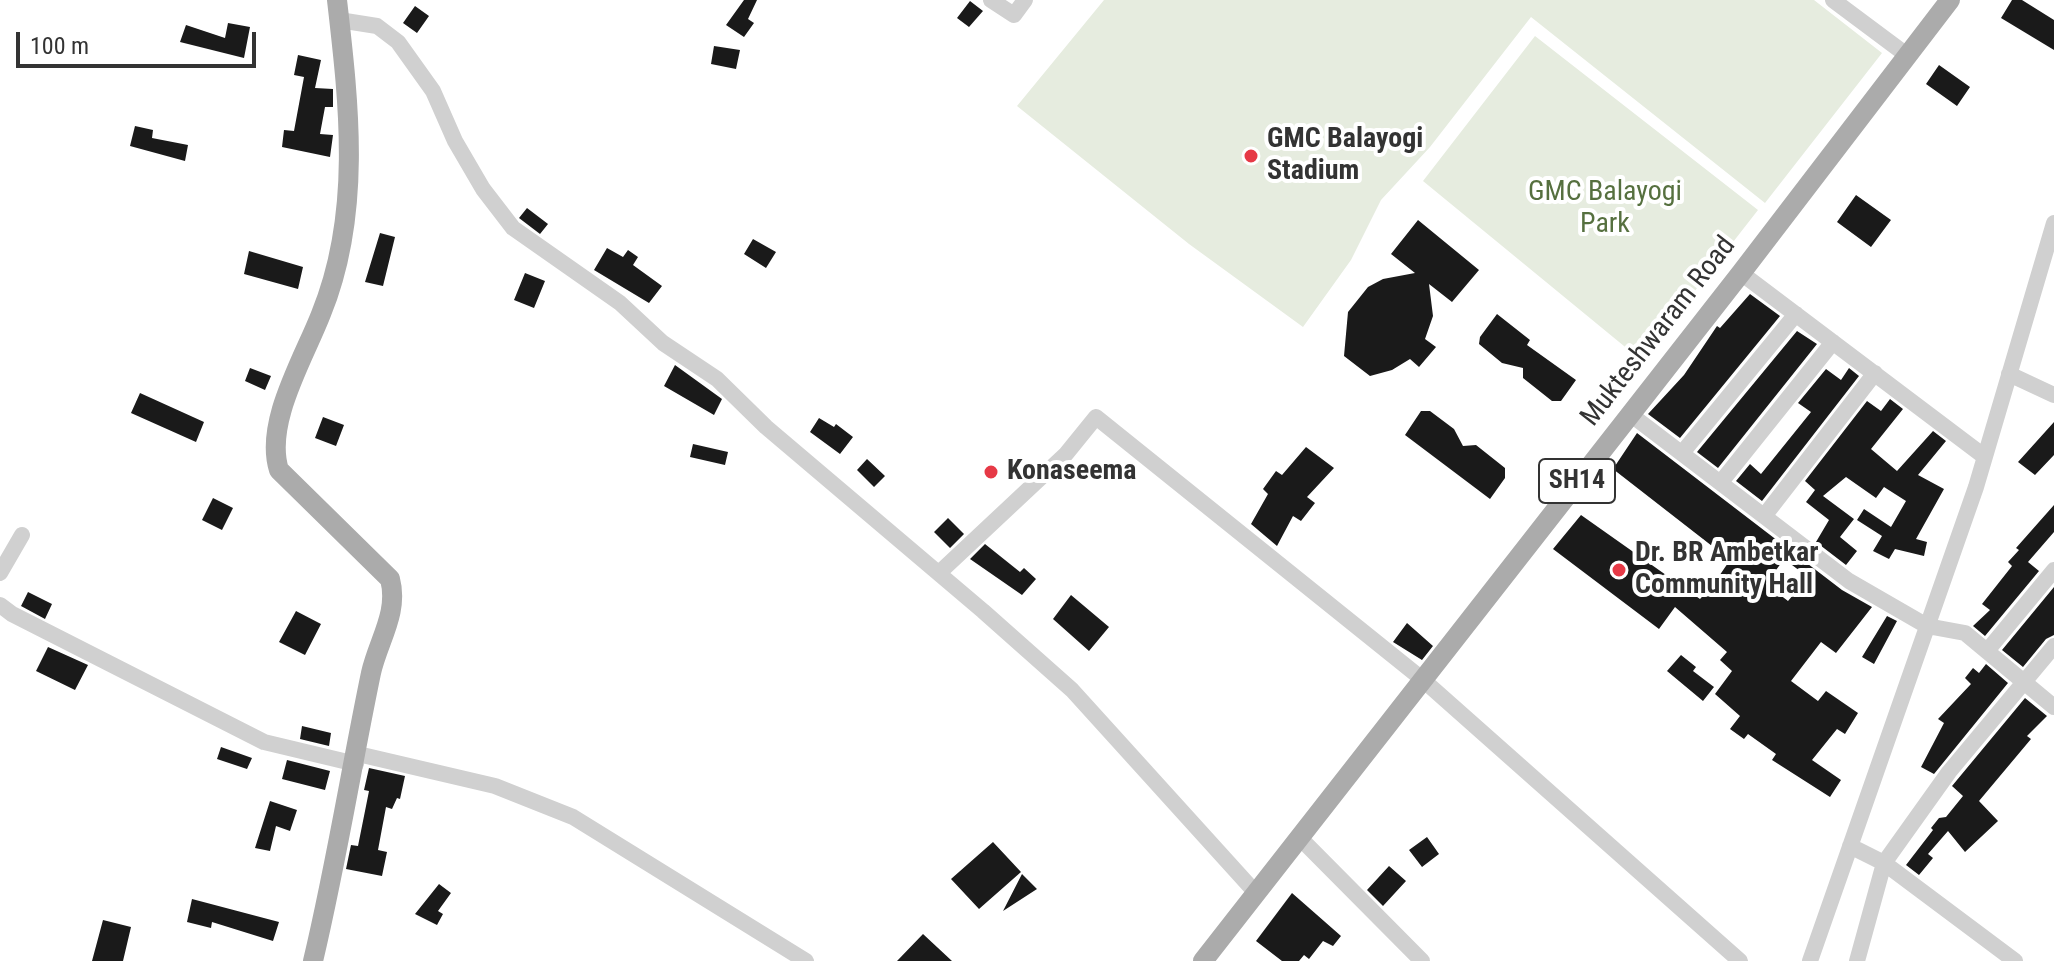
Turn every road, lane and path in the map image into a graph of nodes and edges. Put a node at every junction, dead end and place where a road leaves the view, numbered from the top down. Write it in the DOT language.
graph roads {
  1 [pos="991,0"];
  2 [pos="1025,0"];
  3 [pos="1833,0"];
  4 [pos="1950,0"];
  5 [pos="338,10"];
  6 [pos="1908,56"];
  7 [pos="2054,223"];
  8 [pos="1741,273"];
  9 [pos="1796,314"];
  10 [pos="1833,342"];
  11 [pos="1875,373"];
  12 [pos="2009,374"];
  13 [pos="2054,395"];
  14 [pos="1630,414"];
  15 [pos="1682,453"];
  16 [pos="1985,457"];
  17 [pos="1721,482"];
  18 [pos="1765,515"];
  19 [pos="22,535"];
  20 [pos="2054,570"];
  21 [pos="940,572"];
  22 [pos="0,573"];
  23 [pos="0,605"];
  24 [pos="1927,626"];
  25 [pos="2054,646"];
  26 [pos="1987,651"];
  27 [pos="1422,679"];
  28 [pos="2024,682"];
  29 [pos="2054,707"];
  30 [pos="357,759"];
  31 [pos="1300,838"];
  32 [pos="1850,846"];
  33 [pos="1884,863"];
  34 [pos="1255,892"];
  35 [pos="313,961"];
  36 [pos="806,961"];
  37 [pos="1203,961"];
  38 [pos="1422,961"];
  39 [pos="1740,961"];
  40 [pos="1810,961"];
  41 [pos="1857,961"];
  42 [pos="2015,961"];
  1 -- 2 [label="street"];
  3 -- 6 [label="street"];
  4 -- 6 [label="main road, Mukteshwaram Road / SH14"];
  5 -- 21 [label="street"];
  5 -- 30 [label="main road"];
  6 -- 8 [label="main road, Mukteshwaram Road / SH14"];
  7 -- 12 [label="street"];
  8 -- 9 [label="street"];
  8 -- 14 [label="main road, Mukteshwaram Road / SH14"];
  9 -- 10 [label="street"];
  9 -- 15 [label="street"];
  10 -- 11 [label="street"];
  10 -- 17 [label="street"];
  11 -- 16 [label="street"];
  11 -- 18 [label="street"];
  12 -- 13 [label="street"];
  12 -- 16 [label="street"];
  14 -- 15 [label="street"];
  14 -- 27 [label="main road, Mukteshwaram Road / SH14"];
  15 -- 17 [label="street"];
  16 -- 24 [label="street"];
  17 -- 18 [label="street"];
  18 -- 24 [label="street"];
  19 -- 22 [label="street"];
  20 -- 26 [label="street"];
  21 -- 27 [label="street"];
  21 -- 34 [label="street"];
  23 -- 30 [label="street"];
  24 -- 26 [label="street"];
  24 -- 32 [label="street"];
  25 -- 28 [label="street"];
  26 -- 28 [label="street"];
  27 -- 31 [label="main road, Mukteshwaram Road / SH14"];
  27 -- 39 [label="street"];
  28 -- 29 [label="street"];
  28 -- 33 [label="street"];
  30 -- 35 [label="main road"];
  30 -- 36 [label="street"];
  31 -- 34 [label="main road, Mukteshwaram Road / SH14"];
  31 -- 38 [label="street"];
  32 -- 33 [label="street"];
  32 -- 40 [label="street"];
  33 -- 41 [label="street"];
  33 -- 42 [label="street"];
  34 -- 37 [label="main road, Mukteshwaram Road / SH14"];
}
